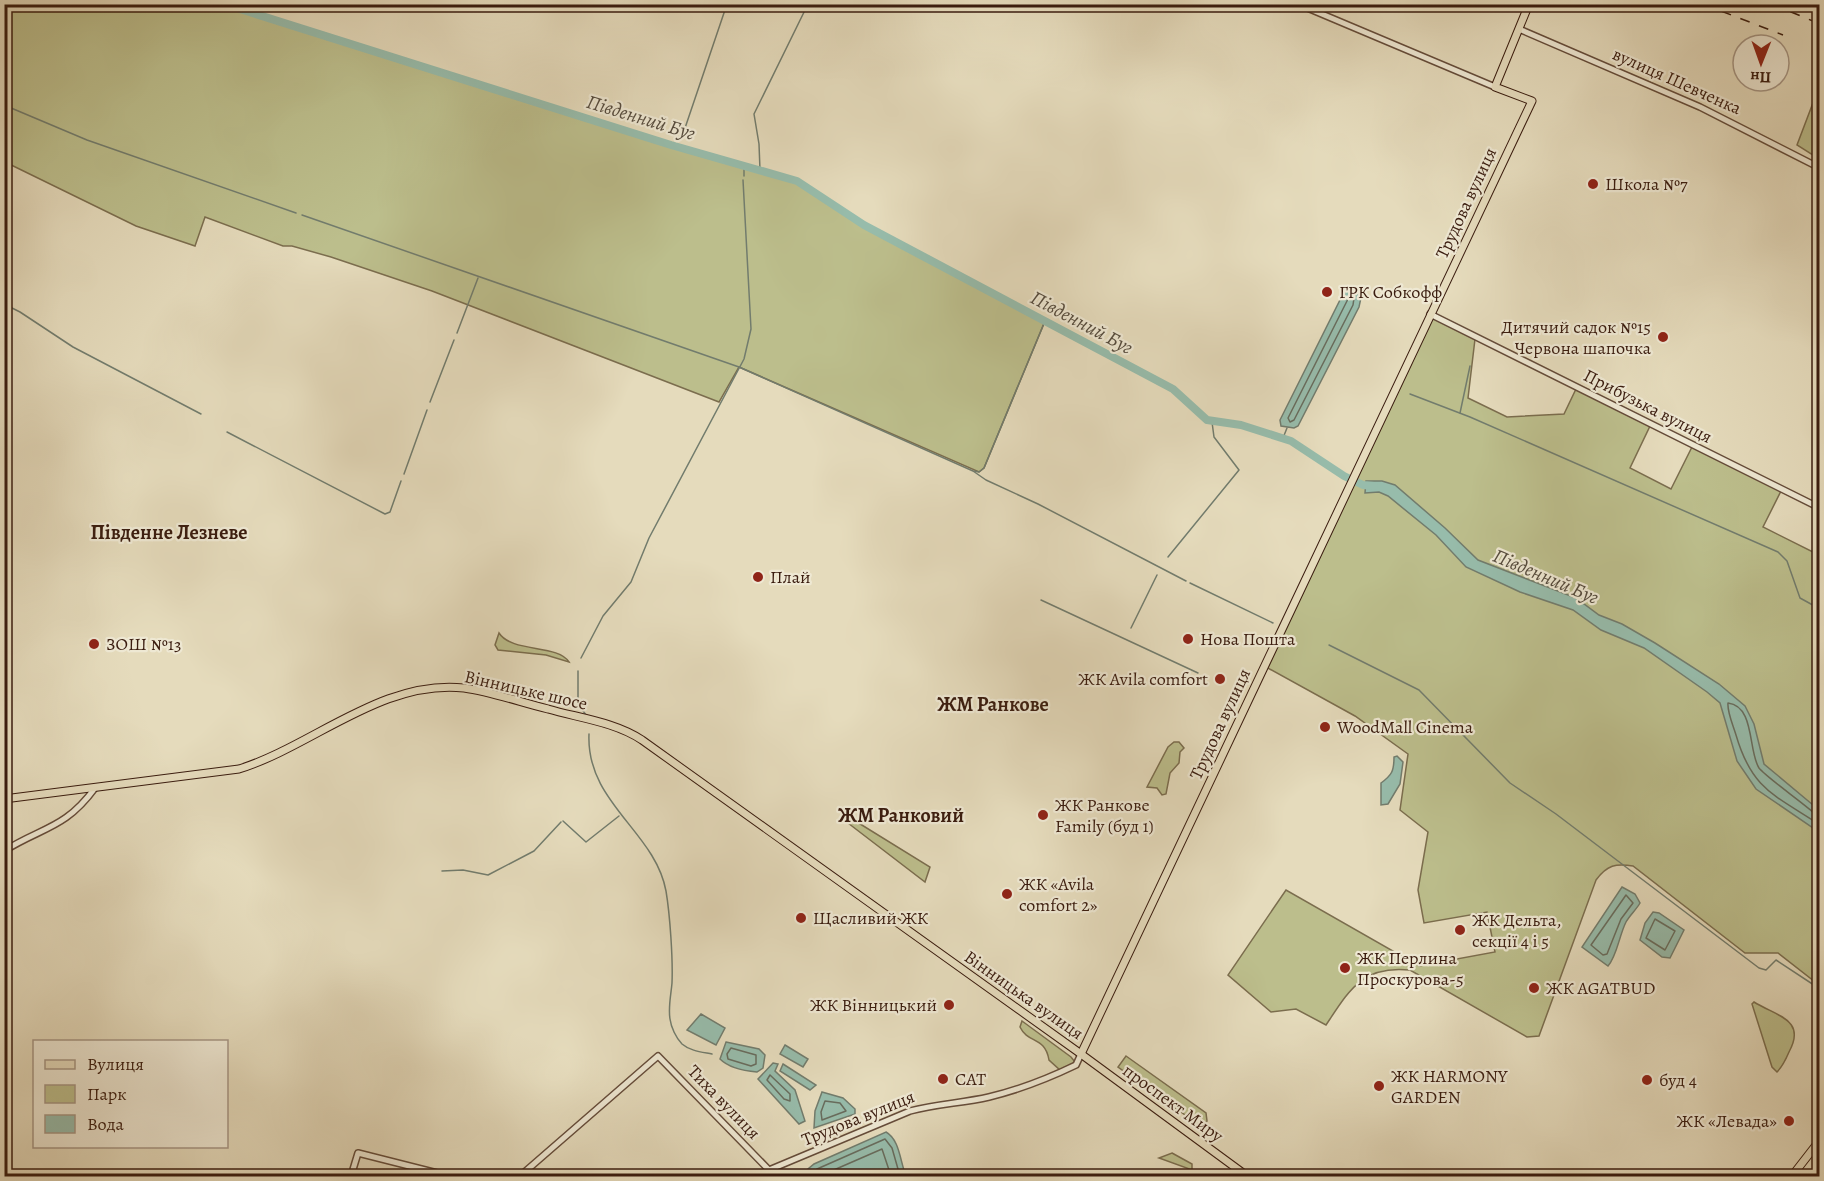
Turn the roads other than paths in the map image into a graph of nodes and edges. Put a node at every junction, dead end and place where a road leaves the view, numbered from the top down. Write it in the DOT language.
graph roads {
  1 [pos="1298,4"];
  2 [pos="1529,4"];
  3 [pos="1519,29"];
  4 [pos="1495,87"];
  5 [pos="1820,168"];
  6 [pos="1430,314"];
  7 [pos="1820,508"];
  8 [pos="95,789"];
  9 [pos="4,799"];
  10 [pos="4,851"];
  11 [pos="949,960"];
  12 [pos="1081,1054"];
  13 [pos="1820,1140"];
  14 [pos="769,1170"];
  15 [pos="351,1176"];
  16 [pos="449,1176"];
  17 [pos="520,1176"];
  18 [pos="1247,1176"];
  19 [pos="1792,1176"];
  1 -- 4 [label="street"];
  2 -- 3 [label="main road"];
  3 -- 4 [label="main road"];
  3 -- 5 [label="street, вулиця Шевченка"];
  4 -- 6 [label="main road, Трудова вулиця"];
  6 -- 7 [label="street, Прибузька вулиця"];
  6 -- 12 [label="main road, Трудова вулиця"];
  8 -- 9 [label="main road, Вінницьке шосе"];
  8 -- 10 [label="street"];
  8 -- 11 [label="main road, Вінницьке шосе"];
  11 -- 12 [label="main road, Вінницька вулиця"];
  12 -- 14 [label="street, Трудова вулиця"];
  12 -- 18 [label="main road, проспект Миру"];
  13 -- 19 [label="main road"];
  14 -- 17 [label="street, Тиха вулиця"];
  15 -- 16 [label="street"];
}
